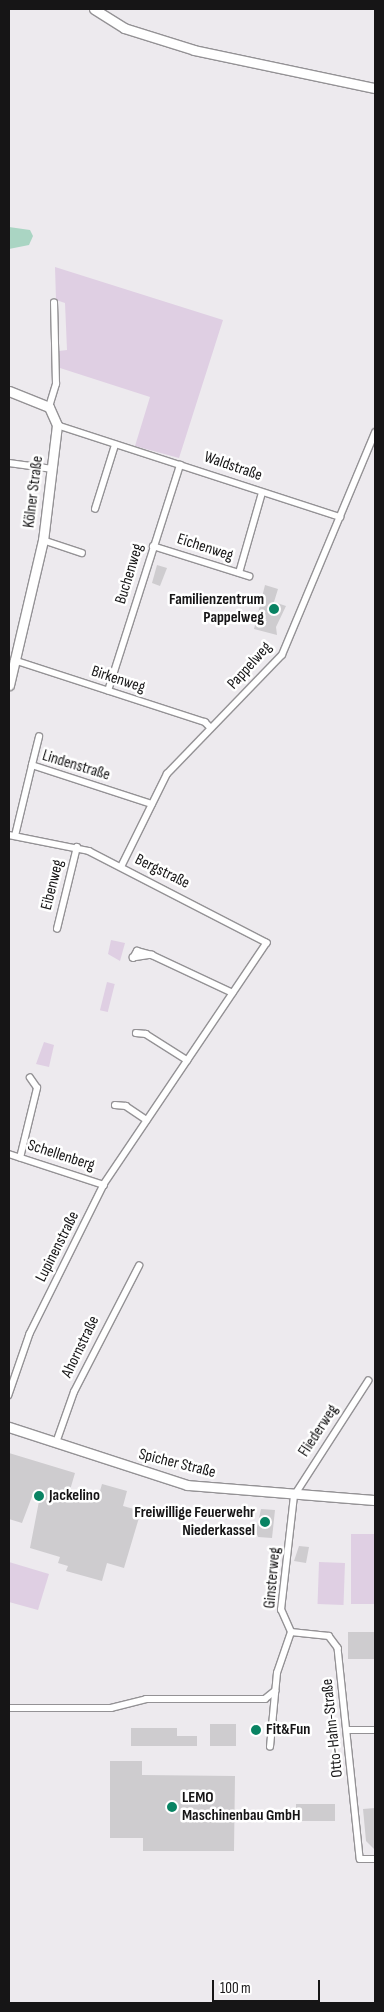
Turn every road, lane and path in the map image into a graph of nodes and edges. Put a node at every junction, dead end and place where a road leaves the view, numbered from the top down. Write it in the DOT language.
graph roads {
  1 [pos="94,9"];
  2 [pos="375,88"];
  3 [pos="54,303"];
  4 [pos="9,391"];
  5 [pos="49,407"];
  6 [pos="57,425"];
  7 [pos="375,433"];
  8 [pos="115,444"];
  9 [pos="9,463"];
  10 [pos="180,465"];
  11 [pos="53,469"];
  12 [pos="262,493"];
  13 [pos="95,509"];
  14 [pos="340,518"];
  15 [pos="43,540"];
  16 [pos="153,546"];
  17 [pos="82,553"];
  18 [pos="239,573"];
  19 [pos="249,576"];
  20 [pos="14,660"];
  21 [pos="9,685"];
  22 [pos="108,691"];
  23 [pos="211,728"];
  24 [pos="39,737"];
  25 [pos="32,765"];
  26 [pos="152,804"];
  27 [pos="12,836"];
  28 [pos="77,848"];
  29 [pos="121,867"];
  30 [pos="56,929"];
  31 [pos="152,954"];
  32 [pos="249,968"];
  33 [pos="233,994"];
  34 [pos="136,1033"];
  35 [pos="187,1060"];
  36 [pos="30,1078"];
  37 [pos="115,1105"];
  38 [pos="146,1120"];
  39 [pos="9,1154"];
  40 [pos="20,1158"];
  41 [pos="104,1185"];
  42 [pos="139,1266"];
  43 [pos="368,1381"];
  44 [pos="9,1395"];
  45 [pos="9,1427"];
  46 [pos="56,1443"];
  47 [pos="294,1496"];
  48 [pos="375,1500"];
  49 [pos="291,1632"];
  50 [pos="276,1691"];
  51 [pos="9,1708"];
  52 [pos="347,1730"];
  53 [pos="375,1730"];
  54 [pos="270,1747"];
  55 [pos="375,1859"];
  1 -- 2 [label="street"];
  3 -- 5 [label="street"];
  4 -- 5 [label="street"];
  5 -- 6 [label="street, Kölner Straße"];
  6 -- 8 [label="street, Waldstraße"];
  6 -- 11 [label="street, Kölner Straße"];
  7 -- 14 [label="street, Pappelweg"];
  8 -- 10 [label="street, Waldstraße"];
  8 -- 13 [label="street"];
  9 -- 11 [label="street"];
  10 -- 12 [label="street, Waldstraße"];
  10 -- 16 [label="street, Buchenweg"];
  11 -- 15 [label="street, Kölner Straße"];
  12 -- 14 [label="street, Waldstraße"];
  12 -- 18 [label="street"];
  14 -- 23 [label="street, Pappelweg"];
  15 -- 17 [label="street"];
  15 -- 20 [label="street, Kölner Straße"];
  16 -- 18 [label="street, Eichenweg"];
  16 -- 22 [label="street, Buchenweg"];
  18 -- 19 [label="street, Eichenweg"];
  20 -- 21 [label="street, Kölner Straße"];
  20 -- 22 [label="street, Birkenweg"];
  22 -- 23 [label="street, Birkenweg"];
  23 -- 26 [label="street, Pappelweg"];
  24 -- 25 [label="street"];
  25 -- 26 [label="street, Lindenstraße"];
  25 -- 27 [label="street, Lindenstraße"];
  26 -- 29 [label="street, Pappelweg"];
  27 -- 28 [label="street, Bergstraße"];
  28 -- 29 [label="street, Bergstraße"];
  28 -- 30 [label="street, Eibenweg"];
  29 -- 32 [label="street, Bergstraße"];
  31 -- 33 [label="street"];
  32 -- 33 [label="street, Lupinenstraße"];
  33 -- 35 [label="street, Lupinenstraße"];
  34 -- 35 [label="street"];
  35 -- 38 [label="street, Lupinenstraße"];
  36 -- 40 [label="street"];
  37 -- 38 [label="street"];
  38 -- 41 [label="street, Lupinenstraße"];
  39 -- 40 [label="street, Schellenberg"];
  40 -- 41 [label="street, Schellenberg"];
  41 -- 44 [label="street, Lupinenstraße"];
  42 -- 46 [label="street, Ahornstraße"];
  43 -- 47 [label="street, Fliederweg"];
  45 -- 46 [label="street, Spicher Straße"];
  46 -- 47 [label="street, Spicher Straße"];
  47 -- 48 [label="street, Spicher Straße"];
  47 -- 49 [label="street, Ginsterweg"];
  49 -- 50 [label="street"];
  49 -- 52 [label="street, Otto-Hahn-Straße"];
  50 -- 51 [label="street"];
  50 -- 54 [label="street"];
  52 -- 53 [label="street"];
  52 -- 55 [label="street, Otto-Hahn-Straße"];
}
